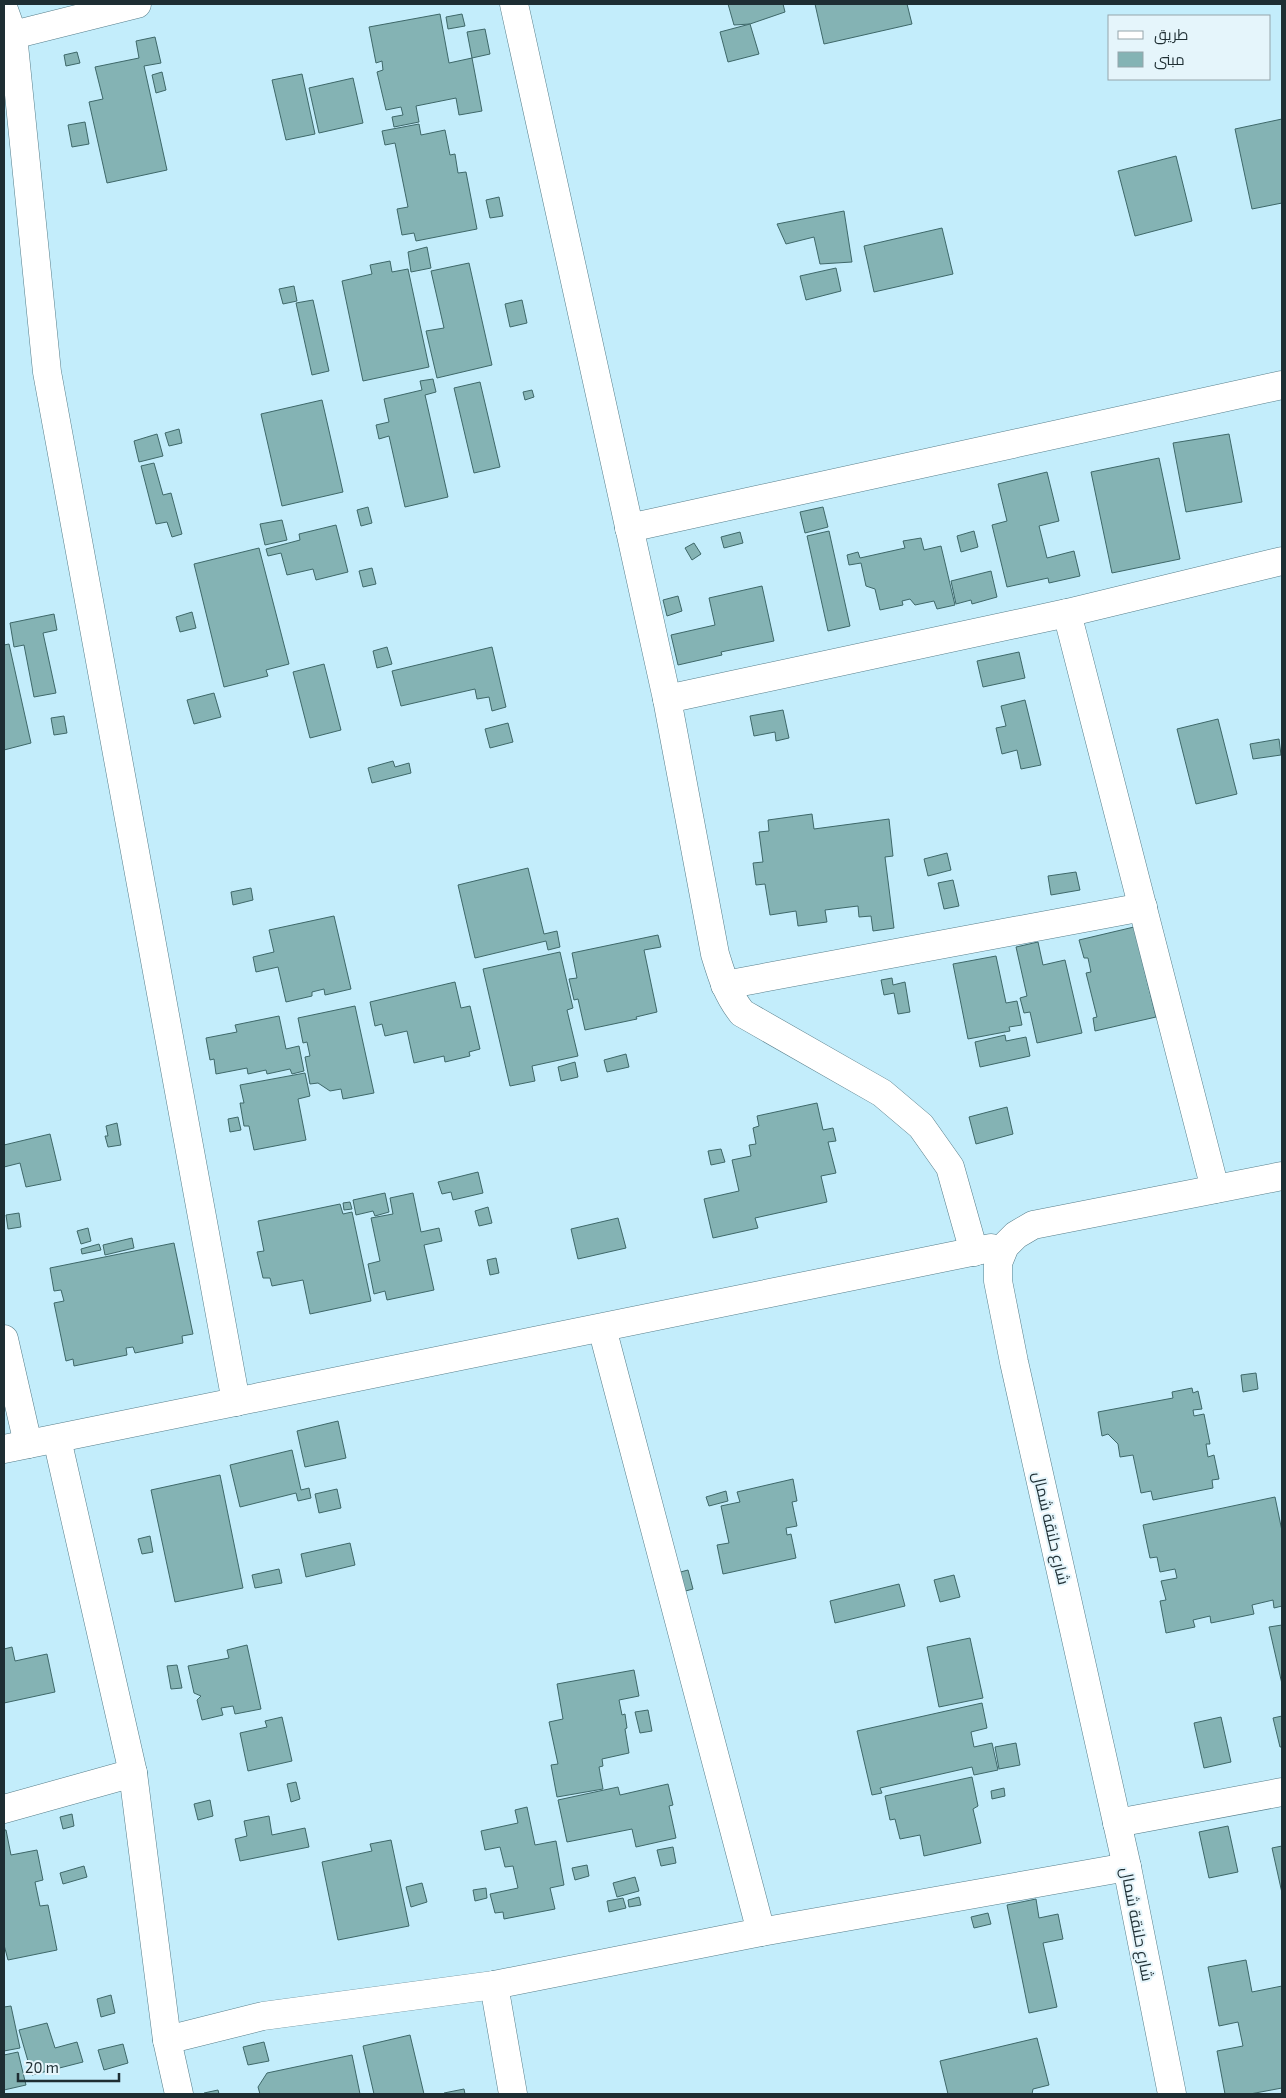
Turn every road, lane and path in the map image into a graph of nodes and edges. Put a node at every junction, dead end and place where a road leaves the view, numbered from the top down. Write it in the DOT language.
graph roads {
  1 [pos="137,4"];
  2 [pos="514,4"];
  3 [pos="4,10"];
  4 [pos="13,34"];
  5 [pos="1282,384"];
  6 [pos="629,528"];
  7 [pos="1282,561"];
  8 [pos="1067,613"];
  9 [pos="667,699"];
  10 [pos="1142,907"];
  11 [pos="725,985"];
  12 [pos="1282,1176"];
  13 [pos="1215,1189"];
  14 [pos="1005,1246"];
  15 [pos="974,1252"];
  16 [pos="602,1328"];
  17 [pos="4,1339"];
  18 [pos="236,1402"];
  19 [pos="57,1439"];
  20 [pos="16,1447"];
  21 [pos="133,1773"];
  22 [pos="1282,1792"];
  23 [pos="4,1809"];
  24 [pos="1118,1823"];
  25 [pos="1127,1867"];
  26 [pos="761,1932"];
  27 [pos="494,1985"];
  28 [pos="167,2040"];
  29 [pos="179,2094"];
  30 [pos="513,2094"];
  31 [pos="1172,2094"];
  1 -- 4 [label="street"];
  2 -- 6 [label="street"];
  3 -- 4 [label="street"];
  4 -- 18 [label="street"];
  5 -- 6 [label="street"];
  6 -- 9 [label="street"];
  7 -- 8 [label="street"];
  8 -- 9 [label="street"];
  8 -- 10 [label="street"];
  9 -- 11 [label="street"];
  10 -- 11 [label="street"];
  10 -- 13 [label="street"];
  11 -- 15 [label="street"];
  12 -- 13 [label="street"];
  13 -- 14 [label="street"];
  14 -- 15 [label="street"];
  14 -- 24 [label="street, شارع حلنقة شمال"];
  15 -- 16 [label="street"];
  16 -- 18 [label="street"];
  16 -- 26 [label="street"];
  17 -- 20 [label="street"];
  18 -- 19 [label="street"];
  19 -- 20 [label="street"];
  19 -- 21 [label="street"];
  21 -- 23 [label="street"];
  21 -- 28 [label="street"];
  22 -- 24 [label="street"];
  24 -- 25 [label="street, شارع حلنقة شمال"];
  25 -- 26 [label="street"];
  25 -- 31 [label="street, شارع حلنقة شمال"];
  26 -- 27 [label="street"];
  27 -- 28 [label="street"];
  27 -- 30 [label="street"];
  28 -- 29 [label="street"];
}
